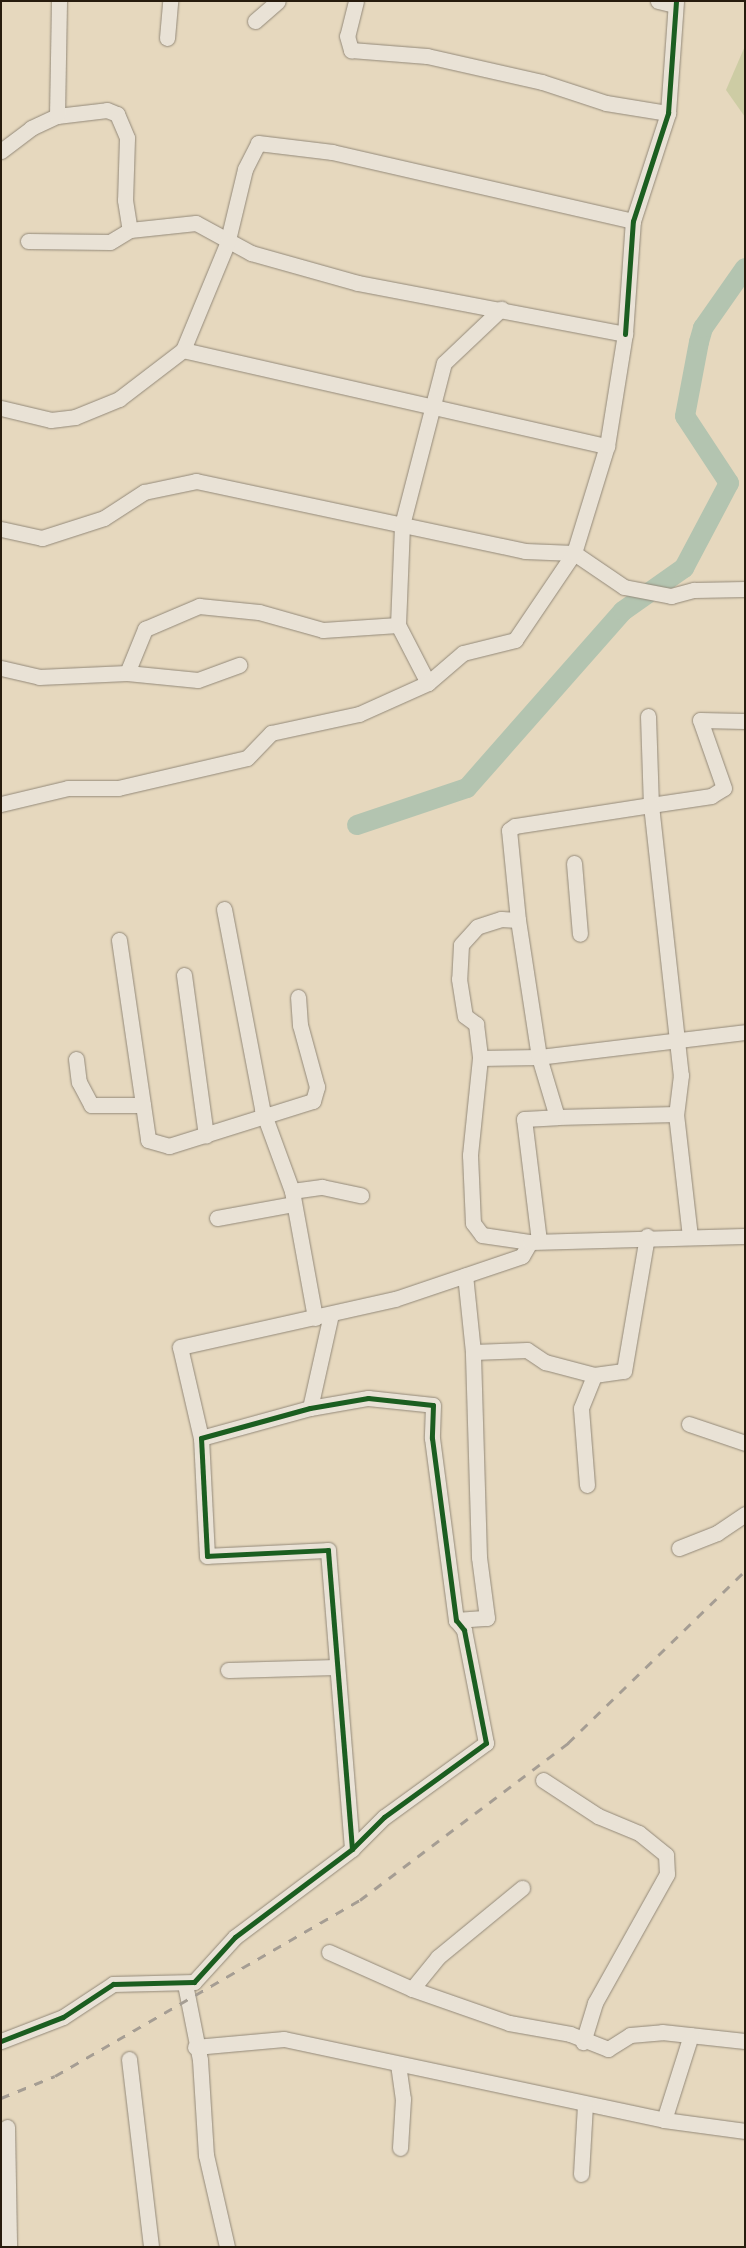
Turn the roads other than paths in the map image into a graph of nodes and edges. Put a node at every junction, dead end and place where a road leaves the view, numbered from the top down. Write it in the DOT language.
graph roads {
  1 [pos="59,1"];
  2 [pos="170,1"];
  3 [pos="278,1"];
  4 [pos="356,1"];
  5 [pos="658,1"];
  6 [pos="676,3"];
  7 [pos="255,21"];
  8 [pos="167,38"];
  9 [pos="668,113"];
  10 [pos="57,116"];
  11 [pos="2,148"];
  12 [pos="633,221"];
  13 [pos="130,230"];
  14 [pos="28,241"];
  15 [pos="227,244"];
  16 [pos="501,309"];
  17 [pos="625,334"];
  18 [pos="183,350"];
  19 [pos="436,406"];
  20 [pos="1,408"];
  21 [pos="607,446"];
  22 [pos="402,525"];
  23 [pos="1,529"];
  24 [pos="574,553"];
  25 [pos="745,589"];
  26 [pos="398,625"];
  27 [pos="239,665"];
  28 [pos="1,668"];
  29 [pos="127,673"];
  30 [pos="428,683"];
  31 [pos="648,716"];
  32 [pos="745,720"];
  33 [pos="1,804"];
  34 [pos="651,805"];
  35 [pos="574,863"];
  36 [pos="224,910"];
  37 [pos="518,920"];
  38 [pos="580,934"];
  39 [pos="119,940"];
  40 [pos="184,975"];
  41 [pos="298,997"];
  42 [pos="745,1032"];
  43 [pos="677,1038"];
  44 [pos="539,1057"];
  45 [pos="480,1058"];
  46 [pos="76,1060"];
  47 [pos="143,1105"];
  48 [pos="676,1114"];
  49 [pos="264,1116"];
  50 [pos="556,1117"];
  51 [pos="206,1135"];
  52 [pos="361,1195"];
  53 [pos="293,1197"];
  54 [pos="217,1218"];
  55 [pos="647,1236"];
  56 [pos="690,1236"];
  57 [pos="745,1236"];
  58 [pos="534,1242"];
  59 [pos="465,1275"];
  60 [pos="331,1314"];
  61 [pos="315,1318"];
  62 [pos="473,1352"];
  63 [pos="594,1375"];
  64 [pos="310,1408"];
  65 [pos="689,1424"];
  66 [pos="201,1438"];
  67 [pos="745,1443"];
  68 [pos="587,1484"];
  69 [pos="745,1514"];
  70 [pos="679,1548"];
  71 [pos="456,1620"];
  72 [pos="337,1667"];
  73 [pos="228,1670"];
  74 [pos="543,1780"];
  75 [pos="352,1849"];
  76 [pos="522,1888"];
  77 [pos="328,1952"];
  78 [pos="185,1984"];
  79 [pos="412,1989"];
  80 [pos="691,2035"];
  81 [pos="1,2041"];
  82 [pos="745,2041"];
  83 [pos="583,2042"];
  84 [pos="195,2047"];
  85 [pos="129,2059"];
  86 [pos="398,2064"];
  87 [pos="585,2104"];
  88 [pos="664,2120"];
  89 [pos="7,2127"];
  90 [pos="745,2131"];
  91 [pos="400,2148"];
  92 [pos="581,2174"];
  93 [pos="10,2247"];
  94 [pos="151,2247"];
  95 [pos="227,2247"];
  1 -- 10 [label="street"];
  2 -- 8 [label="street"];
  3 -- 7 [label="street"];
  4 -- 9 [label="street"];
  5 -- 6 [label="street"];
  6 -- 9 [label="street"];
  9 -- 12 [label="street"];
  10 -- 11 [label="street"];
  10 -- 13 [label="street"];
  12 -- 15 [label="street"];
  12 -- 17 [label="street"];
  13 -- 14 [label="street"];
  13 -- 15 [label="street"];
  15 -- 16 [label="street"];
  15 -- 18 [label="street"];
  16 -- 17 [label="street"];
  16 -- 19 [label="street"];
  17 -- 21 [label="street"];
  18 -- 19 [label="street"];
  18 -- 20 [label="street"];
  19 -- 21 [label="street"];
  19 -- 22 [label="street"];
  21 -- 24 [label="street"];
  22 -- 23 [label="street"];
  22 -- 24 [label="street"];
  22 -- 26 [label="street"];
  24 -- 25 [label="street"];
  24 -- 30 [label="street"];
  26 -- 29 [label="street"];
  26 -- 30 [label="street"];
  27 -- 29 [label="street"];
  28 -- 29 [label="street"];
  30 -- 33 [label="street"];
  31 -- 34 [label="street"];
  32 -- 34 [label="street"];
  34 -- 37 [label="street"];
  34 -- 43 [label="street"];
  35 -- 38 [label="street"];
  36 -- 49 [label="street"];
  37 -- 44 [label="street"];
  37 -- 45 [label="street"];
  39 -- 47 [label="street"];
  40 -- 51 [label="street"];
  41 -- 49 [label="street"];
  42 -- 43 [label="street"];
  43 -- 44 [label="street"];
  43 -- 48 [label="street"];
  44 -- 45 [label="street"];
  44 -- 50 [label="street"];
  45 -- 58 [label="street"];
  46 -- 47 [label="street"];
  47 -- 51 [label="street"];
  48 -- 50 [label="street"];
  48 -- 56 [label="street"];
  49 -- 51 [label="street"];
  49 -- 53 [label="street"];
  50 -- 58 [label="street"];
  52 -- 53 [label="street"];
  53 -- 54 [label="street"];
  53 -- 61 [label="street"];
  55 -- 56 [label="street"];
  55 -- 58 [label="street"];
  55 -- 63 [label="street"];
  56 -- 57 [label="street"];
  58 -- 59 [label="street"];
  59 -- 60 [label="street"];
  59 -- 62 [label="street"];
  60 -- 61 [label="street"];
  60 -- 64 [label="street"];
  61 -- 66 [label="street"];
  62 -- 63 [label="street"];
  62 -- 71 [label="street"];
  63 -- 68 [label="street"];
  64 -- 66 [label="street"];
  64 -- 71 [label="street"];
  65 -- 67 [label="street"];
  66 -- 72 [label="street"];
  69 -- 70 [label="street"];
  71 -- 75 [label="street"];
  72 -- 73 [label="street"];
  72 -- 75 [label="street"];
  74 -- 83 [label="street"];
  75 -- 78 [label="street"];
  76 -- 79 [label="street"];
  77 -- 79 [label="street"];
  78 -- 81 [label="street"];
  78 -- 84 [label="street"];
  79 -- 83 [label="street"];
  80 -- 82 [label="street"];
  80 -- 83 [label="street"];
  80 -- 88 [label="street"];
  84 -- 86 [label="street"];
  84 -- 95 [label="street"];
  85 -- 94 [label="street"];
  86 -- 87 [label="street"];
  86 -- 91 [label="street"];
  87 -- 88 [label="street"];
  87 -- 92 [label="street"];
  88 -- 90 [label="street"];
  89 -- 93 [label="street"];
}
